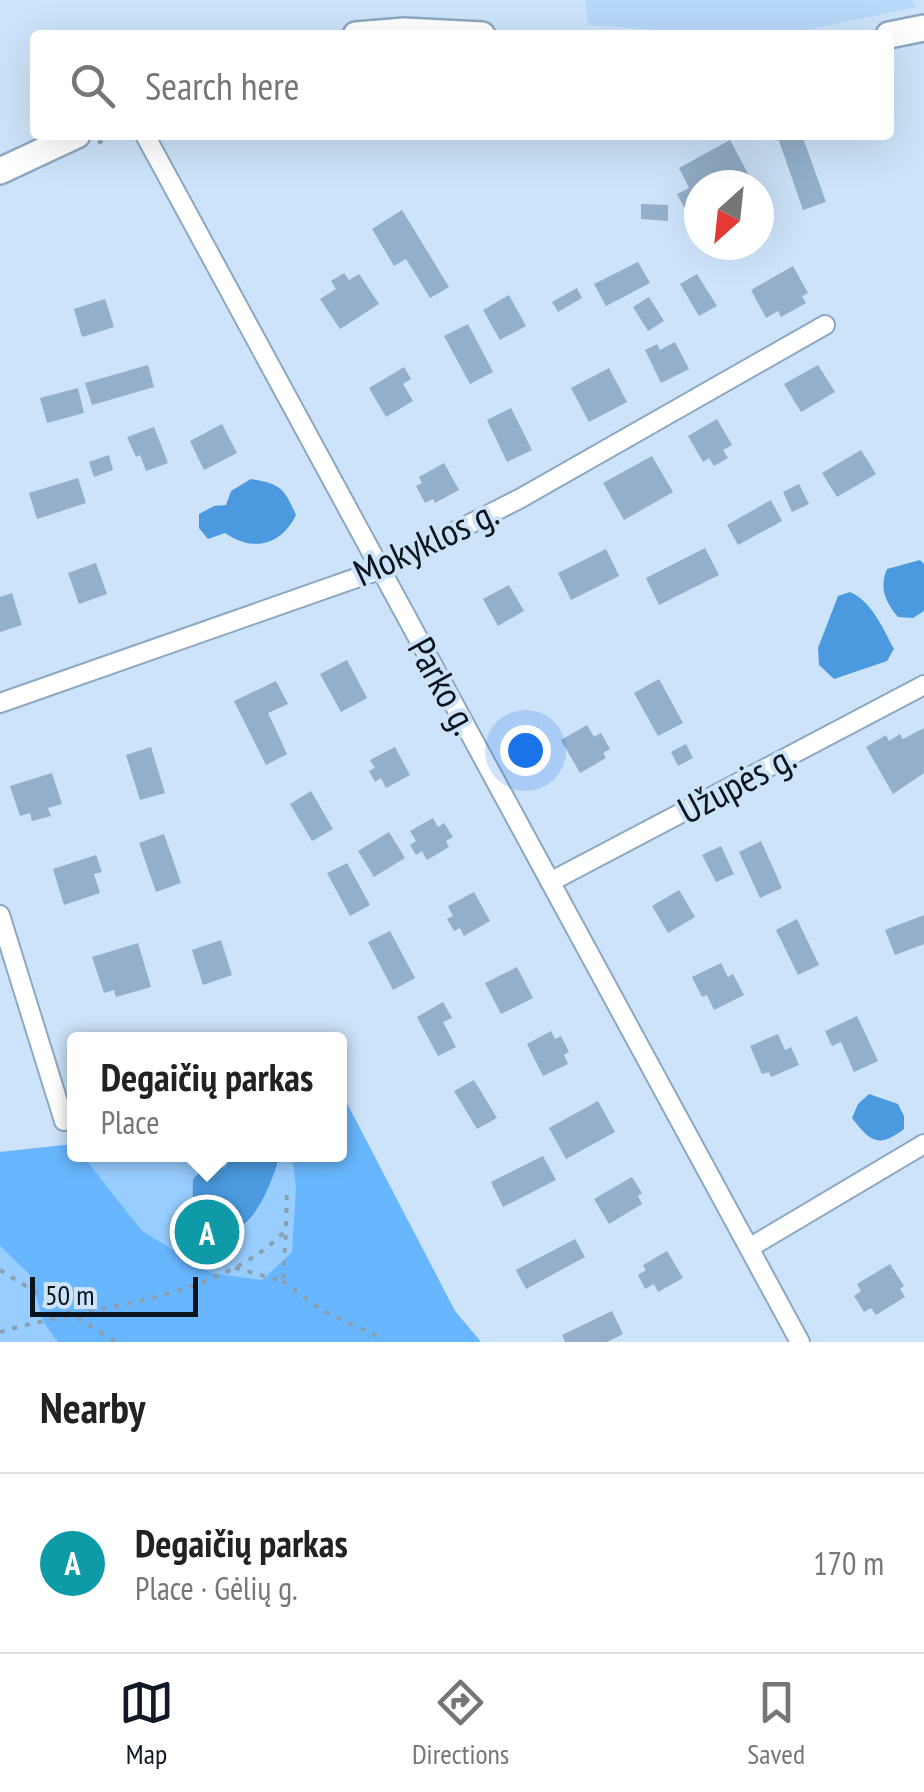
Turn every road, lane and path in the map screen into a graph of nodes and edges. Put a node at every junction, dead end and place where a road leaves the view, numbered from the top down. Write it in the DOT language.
graph roads {
  1 [pos="924,28"];
  2 [pos="894,34"];
  3 [pos="66,140"];
  4 [pos="148,140"];
  5 [pos="0,171"];
  6 [pos="826,325"];
  7 [pos="379,570"];
  8 [pos="924,685"];
  9 [pos="0,703"];
  10 [pos="550,882"];
  11 [pos="0,915"];
  12 [pos="64,1121"];
  13 [pos="924,1144"];
  14 [pos="287,1190"];
  15 [pos="286,1230"];
  16 [pos="749,1248"];
  17 [pos="235,1268"];
  18 [pos="0,1270"];
  19 [pos="283,1280"];
  20 [pos="76,1314"];
  21 [pos="0,1332"];
  22 [pos="116,1342"];
  23 [pos="382,1342"];
  24 [pos="800,1342"];
  1 -- 2 [label="main road"];
  3 -- 5 [label="main road"];
  4 -- 7 [label="street, Parko g."];
  6 -- 7 [label="street, Mokyklos g."];
  7 -- 9 [label="street, Mokyklos g."];
  7 -- 10 [label="street, Parko g."];
  8 -- 10 [label="street, Užupės g."];
  10 -- 16 [label="street, Parko g."];
  11 -- 12 [label="street"];
  13 -- 16 [label="street"];
  14 -- 15 [label="path"];
  15 -- 17 [label="path"];
  15 -- 19 [label="path"];
  16 -- 24 [label="street, Parko g."];
  17 -- 19 [label="path"];
  17 -- 20 [label="path"];
  18 -- 20 [label="path"];
  19 -- 23 [label="path"];
  20 -- 21 [label="path"];
  20 -- 22 [label="path"];
}
